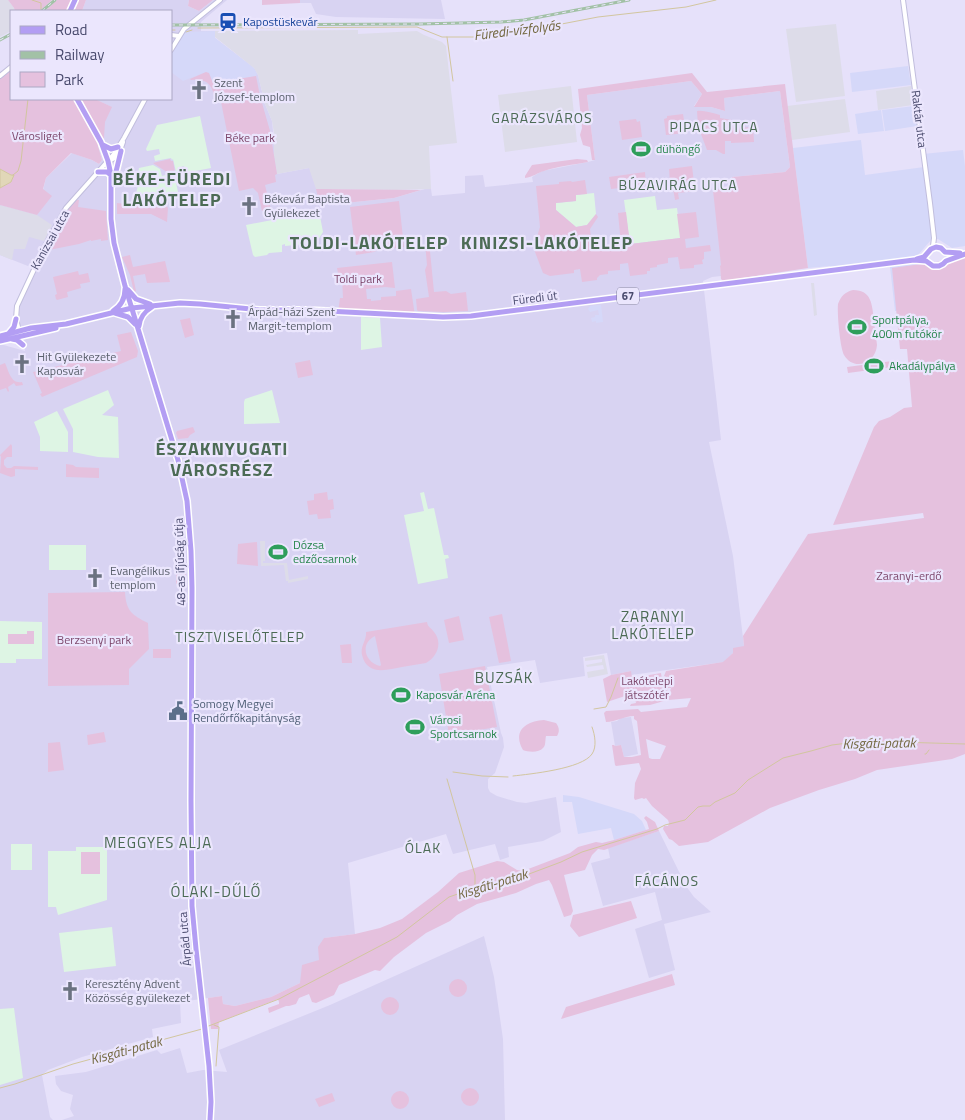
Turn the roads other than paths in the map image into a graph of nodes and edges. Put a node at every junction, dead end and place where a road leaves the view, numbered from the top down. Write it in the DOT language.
graph roads {
  1 [pos="220,0"];
  2 [pos="903,0"];
  3 [pos="172,35"];
  4 [pos="179,36"];
  5 [pos="172,48"];
  6 [pos="10,68"];
  7 [pos="0,76"];
  8 [pos="78,100"];
  9 [pos="144,100"];
  10 [pos="101,142"];
  11 [pos="119,149"];
  12 [pos="108,161"];
  13 [pos="98,172"];
  14 [pos="111,175"];
  15 [pos="111,199"];
  16 [pos="934,238"];
  17 [pos="939,247"];
  18 [pos="931,249"];
  19 [pos="945,252"];
  20 [pos="927,254"];
  21 [pos="965,254"];
  22 [pos="914,260"];
  23 [pos="946,260"];
  24 [pos="928,262"];
  25 [pos="125,286"];
  26 [pos="156,305"];
  27 [pos="132,308"];
  28 [pos="111,312"];
  29 [pos="16,319"];
  30 [pos="66,324"];
  31 [pos="31,328"];
  32 [pos="138,328"];
  33 [pos="20,333"];
  34 [pos="0,336"];
  35 [pos="9,336"];
  36 [pos="0,341"];
  37 [pos="23,345"];
  38 [pos="191,801"];
  39 [pos="210,1120"];
  1 -- 4 [label="street"];
  2 -- 16 [label="street, Raktár utca"];
  3 -- 4 [label="street"];
  4 -- 5 [label="street"];
  6 -- 7 [label="street"];
  8 -- 10 [label="main road"];
  9 -- 11 [label="street, Kanizsai utca"];
  10 -- 11 [label="main road"];
  10 -- 12 [label="main road"];
  11 -- 12 [label="street, Kanizsai utca"];
  11 -- 15 [label="main road"];
  12 -- 13 [label="street, Kanizsai utca"];
  12 -- 14 [label="main road"];
  13 -- 14 [label="main road"];
  13 -- 29 [label="street, Kanizsai utca"];
  14 -- 15 [label="main road"];
  15 -- 25 [label="main road"];
  16 -- 17 [label="street, Raktár utca"];
  16 -- 18 [label="street, Raktár utca"];
  17 -- 18 [label="main road"];
  17 -- 19 [label="main road"];
  18 -- 20 [label="main road, Füredi út / 67"];
  19 -- 21 [label="main road, Füredi út / 67"];
  19 -- 23 [label="main road"];
  20 -- 22 [label="main road, Füredi út / 67"];
  20 -- 24 [label="main road"];
  21 -- 23 [label="main road, Füredi út / 67"];
  22 -- 24 [label="main road, Füredi út / 67"];
  22 -- 26 [label="main road, Füredi út / 67"];
  23 -- 24 [label="main road, Füredi út / 67"];
  25 -- 26 [label="main road"];
  25 -- 27 [label="main road, 48-as ifjúság útja"];
  25 -- 28 [label="main road"];
  26 -- 27 [label="main road, 67"];
  26 -- 32 [label="main road"];
  27 -- 28 [label="main road, 67"];
  27 -- 32 [label="main road, 48-as ifjúság útja"];
  28 -- 30 [label="main road, 67"];
  28 -- 32 [label="main road"];
  29 -- 31 [label="street"];
  29 -- 33 [label="street, Kanizsai utca"];
  29 -- 35 [label="main road"];
  30 -- 31 [label="main road, 67"];
  30 -- 33 [label="main road, 67"];
  31 -- 33 [label="main road, 67"];
  32 -- 38 [label="main road, 48-as ifjúság útja"];
  33 -- 35 [label="main road, 67"];
  34 -- 35 [label="main road, 67"];
  35 -- 36 [label="main road, 67"];
  35 -- 37 [label="main road"];
  38 -- 39 [label="main road, Árpád utca"];
}
